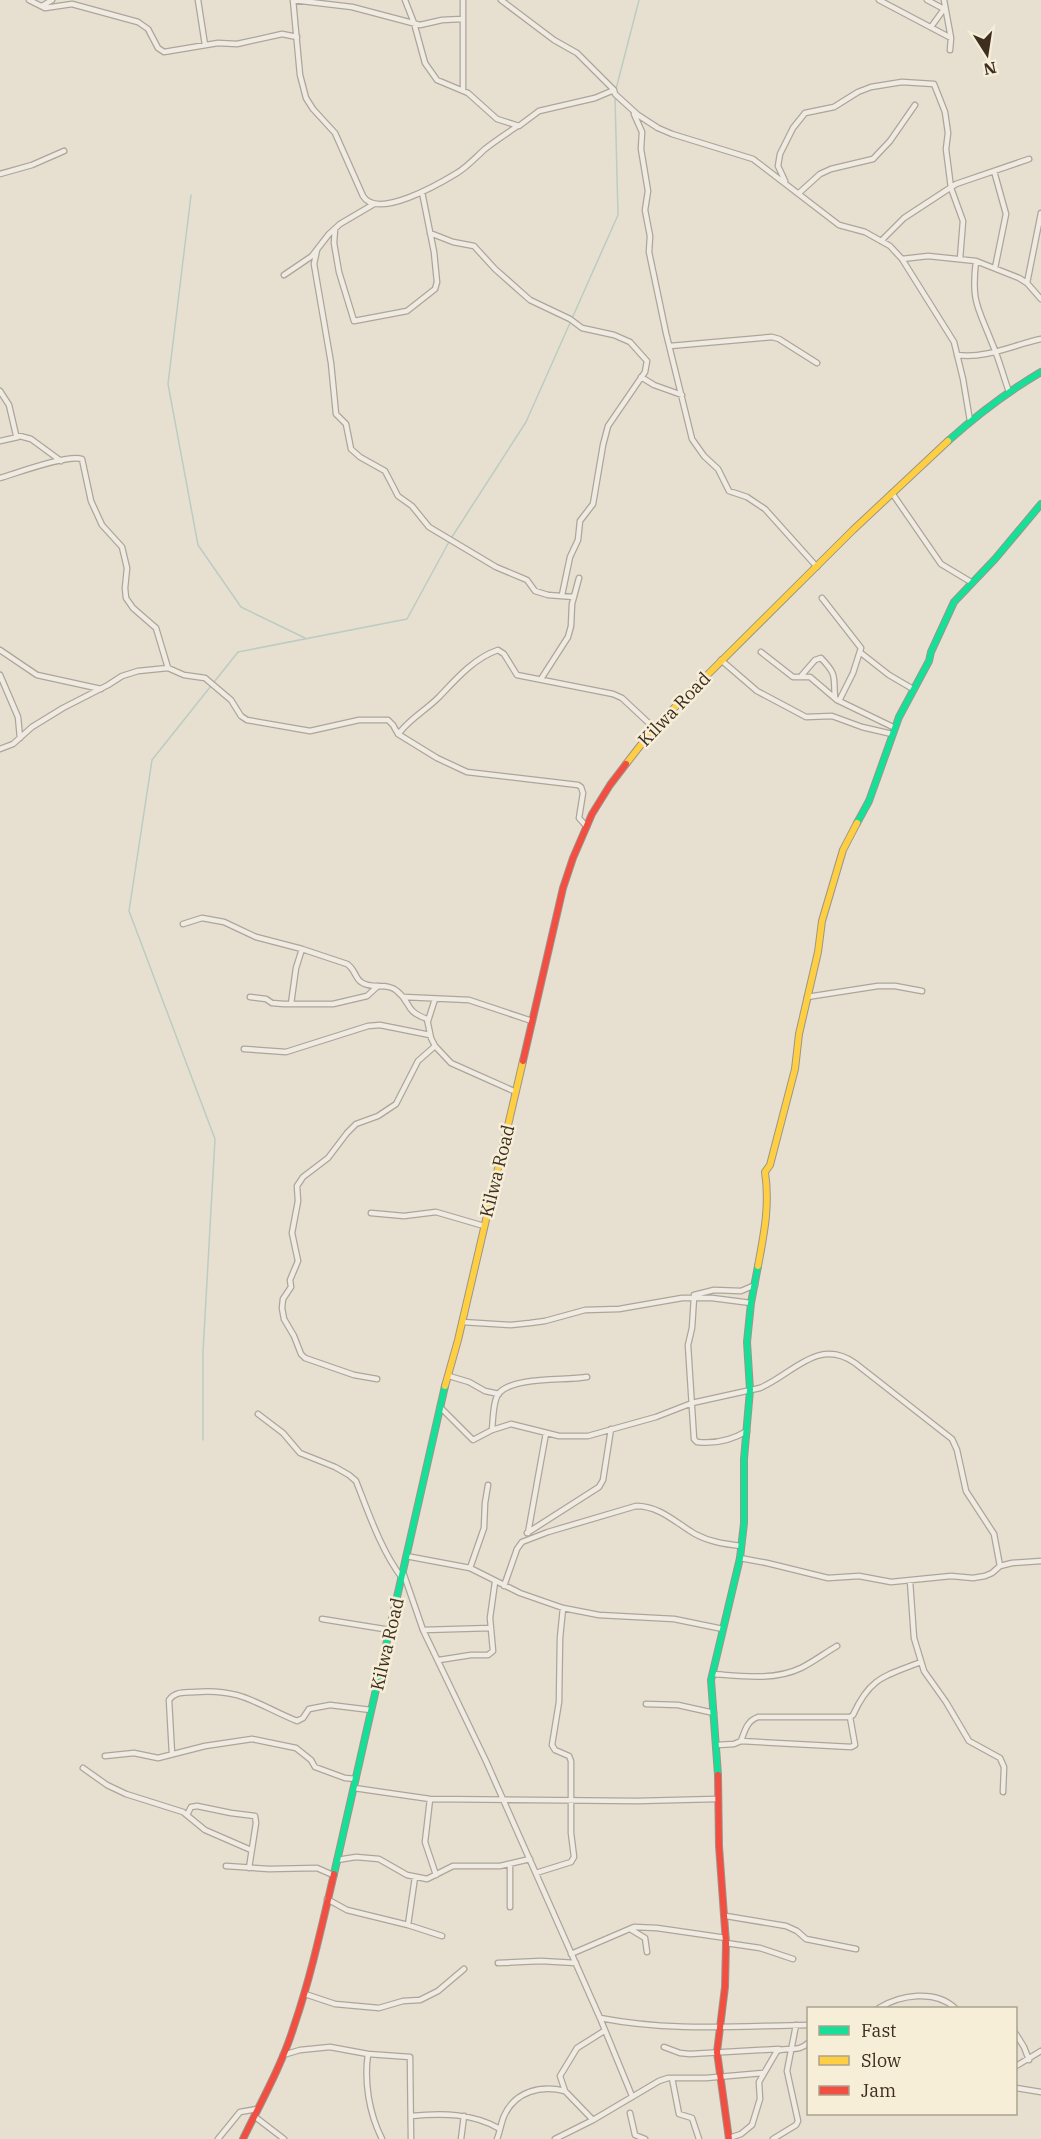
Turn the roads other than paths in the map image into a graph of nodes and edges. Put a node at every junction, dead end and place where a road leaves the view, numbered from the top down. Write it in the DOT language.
graph roads {
  1 [pos="29,0"];
  2 [pos="52,0"];
  3 [pos="198,0"];
  4 [pos="293,0"];
  5 [pos="405,0"];
  6 [pos="463,0"];
  7 [pos="879,0"];
  8 [pos="927,0"];
  9 [pos="944,0"];
  10 [pos="501,1"];
  11 [pos="42,6"];
  12 [pos="944,9"];
  13 [pos="462,19"];
  14 [pos="414,23"];
  15 [pos="931,27"];
  16 [pos="297,37"];
  17 [pos="951,38"];
  18 [pos="205,45"];
  19 [pos="950,50"];
  20 [pos="463,90"];
  21 [pos="614,90"];
  22 [pos="915,105"];
  23 [pos="632,111"];
  24 [pos="516,127"];
  25 [pos="64,151"];
  26 [pos="1029,159"];
  27 [pos="994,171"];
  28 [pos="0,174"];
  29 [pos="786,183"];
  30 [pos="951,188"];
  31 [pos="422,192"];
  32 [pos="799,193"];
  33 [pos="374,204"];
  34 [pos="1041,213"];
  35 [pos="335,229"];
  36 [pos="430,233"];
  37 [pos="881,241"];
  38 [pos="317,250"];
  39 [pos="960,259"];
  40 [pos="902,260"];
  41 [pos="975,261"];
  42 [pos="995,268"];
  43 [pos="284,275"];
  44 [pos="1027,283"];
  45 [pos="1041,299"];
  46 [pos="1041,339"];
  47 [pos="670,346"];
  48 [pos="996,352"];
  49 [pos="957,355"];
  50 [pos="817,363"];
  51 [pos="1041,372"];
  52 [pos="640,377"];
  53 [pos="0,391"];
  54 [pos="1009,392"];
  55 [pos="682,395"];
  56 [pos="7,401"];
  57 [pos="0,404"];
  58 [pos="970,421"];
  59 [pos="19,436"];
  60 [pos="0,441"];
  61 [pos="61,461"];
  62 [pos="0,478"];
  63 [pos="892,493"];
  64 [pos="1041,504"];
  65 [pos="817,567"];
  66 [pos="579,578"];
  67 [pos="971,582"];
  68 [pos="562,595"];
  69 [pos="574,597"];
  70 [pos="822,598"];
  71 [pos="0,651"];
  72 [pos="761,652"];
  73 [pos="861,652"];
  74 [pos="721,660"];
  75 [pos="168,668"];
  76 [pos="0,675"];
  77 [pos="800,677"];
  78 [pos="541,679"];
  79 [pos="101,689"];
  80 [pos="912,689"];
  81 [pos="837,700"];
  82 [pos="654,728"];
  83 [pos="893,731"];
  84 [pos="396,732"];
  85 [pos="20,738"];
  86 [pos="0,750"];
  87 [pos="587,826"];
  88 [pos="183,924"];
  89 [pos="303,949"];
  90 [pos="378,986"];
  91 [pos="922,991"];
  92 [pos="250,997"];
  93 [pos="404,997"];
  94 [pos="807,997"];
  95 [pos="435,999"];
  96 [pos="291,1004"];
  97 [pos="428,1021"];
  98 [pos="532,1021"];
  99 [pos="430,1035"];
  100 [pos="435,1046"];
  101 [pos="244,1049"];
  102 [pos="516,1092"];
  103 [pos="371,1213"];
  104 [pos="484,1227"];
  105 [pos="755,1286"];
  106 [pos="694,1297"];
  107 [pos="667,1300"];
  108 [pos="751,1303"];
  109 [pos="462,1322"];
  110 [pos="449,1376"];
  111 [pos="587,1377"];
  112 [pos="377,1379"];
  113 [pos="750,1390"];
  114 [pos="499,1394"];
  115 [pos="692,1402"];
  116 [pos="439,1407"];
  117 [pos="258,1414"];
  118 [pos="611,1429"];
  119 [pos="492,1430"];
  120 [pos="747,1431"];
  121 [pos="546,1433"];
  122 [pos="488,1485"];
  123 [pos="527,1533"];
  124 [pos="522,1542"];
  125 [pos="741,1546"];
  126 [pos="406,1556"];
  127 [pos="740,1558"];
  128 [pos="1041,1561"];
  129 [pos="1000,1566"];
  130 [pos="470,1568"];
  131 [pos="403,1575"];
  132 [pos="910,1581"];
  133 [pos="495,1582"];
  134 [pos="504,1586"];
  135 [pos="562,1608"];
  136 [pos="322,1618"];
  137 [pos="491,1628"];
  138 [pos="723,1629"];
  139 [pos="390,1630"];
  140 [pos="423,1630"];
  141 [pos="837,1646"];
  142 [pos="439,1660"];
  143 [pos="921,1662"];
  144 [pos="712,1674"];
  145 [pos="646,1704"];
  146 [pos="371,1710"];
  147 [pos="714,1713"];
  148 [pos="850,1717"];
  149 [pos="741,1741"];
  150 [pos="717,1745"];
  151 [pos="172,1754"];
  152 [pos="105,1756"];
  153 [pos="83,1768"];
  154 [pos="356,1779"];
  155 [pos="354,1788"];
  156 [pos="1003,1792"];
  157 [pos="716,1799"];
  158 [pos="430,1800"];
  159 [pos="503,1800"];
  160 [pos="571,1800"];
  161 [pos="187,1815"];
  162 [pos="251,1850"];
  163 [pos="530,1859"];
  164 [pos="337,1860"];
  165 [pos="510,1864"];
  166 [pos="226,1866"];
  167 [pos="249,1868"];
  168 [pos="536,1873"];
  169 [pos="333,1875"];
  170 [pos="436,1875"];
  171 [pos="415,1877"];
  172 [pos="327,1899"];
  173 [pos="510,1907"];
  174 [pos="726,1916"];
  175 [pos="408,1925"];
  176 [pos="630,1929"];
  177 [pos="442,1936"];
  178 [pos="726,1940"];
  179 [pos="856,1949"];
  180 [pos="646,1952"];
  181 [pos="571,1954"];
  182 [pos="793,1959"];
  183 [pos="498,1963"];
  184 [pos="576,1963"];
  185 [pos="464,1969"];
  186 [pos="305,1994"];
  187 [pos="881,2007"];
  188 [pos="954,2007"];
  189 [pos="600,2018"];
  190 [pos="796,2025"];
  191 [pos="807,2025"];
  192 [pos="719,2027"];
  193 [pos="604,2031"];
  194 [pos="1017,2036"];
  195 [pos="807,2044"];
  196 [pos="664,2047"];
  197 [pos="779,2049"];
  198 [pos="792,2050"];
  199 [pos="1041,2051"];
  200 [pos="717,2052"];
  201 [pos="368,2054"];
  202 [pos="283,2055"];
  203 [pos="1029,2060"];
  204 [pos="1017,2066"];
  205 [pos="763,2073"];
  206 [pos="720,2077"];
  207 [pos="672,2078"];
  208 [pos="1017,2088"];
  209 [pos="565,2091"];
  210 [pos="1041,2092"];
  211 [pos="632,2096"];
  212 [pos="256,2113"];
  213 [pos="630,2113"];
  214 [pos="411,2116"];
  215 [pos="464,2116"];
  216 [pos="593,2120"];
  217 [pos="500,2129"];
  218 [pos="218,2139"];
  219 [pos="243,2139"];
  220 [pos="284,2139"];
  221 [pos="382,2139"];
  222 [pos="411,2139"];
  223 [pos="461,2139"];
  224 [pos="497,2139"];
  225 [pos="555,2139"];
  226 [pos="645,2139"];
  227 [pos="699,2139"];
  228 [pos="729,2139"];
  229 [pos="773,2139"];
  1 -- 11 [label="street"];
  2 -- 11 [label="street"];
  3 -- 18 [label="street"];
  4 -- 14 [label="street"];
  4 -- 16 [label="street"];
  5 -- 14 [label="street"];
  6 -- 13 [label="street"];
  7 -- 15 [label="street"];
  8 -- 12 [label="street"];
  9 -- 12 [label="street"];
  10 -- 21 [label="street"];
  11 -- 18 [label="street"];
  12 -- 15 [label="street"];
  12 -- 17 [label="street"];
  13 -- 14 [label="street"];
  13 -- 20 [label="street"];
  14 -- 20 [label="street"];
  15 -- 17 [label="street"];
  16 -- 18 [label="street"];
  16 -- 33 [label="street"];
  17 -- 19 [label="street"];
  20 -- 24 [label="street"];
  21 -- 23 [label="street"];
  21 -- 24 [label="street"];
  22 -- 32 [label="street"];
  23 -- 29 [label="street"];
  23 -- 47 [label="street"];
  24 -- 31 [label="street"];
  25 -- 28 [label="street"];
  26 -- 27 [label="street"];
  27 -- 30 [label="street"];
  27 -- 42 [label="street"];
  29 -- 30 [label="street"];
  29 -- 32 [label="street"];
  30 -- 37 [label="street"];
  30 -- 39 [label="street"];
  31 -- 33 [label="street"];
  31 -- 36 [label="street"];
  32 -- 37 [label="street"];
  33 -- 35 [label="street"];
  34 -- 44 [label="street"];
  35 -- 36 [label="street"];
  35 -- 38 [label="street"];
  36 -- 52 [label="street"];
  37 -- 40 [label="street"];
  38 -- 43 [label="street"];
  38 -- 68 [label="street"];
  39 -- 40 [label="street"];
  39 -- 41 [label="street"];
  40 -- 49 [label="street"];
  41 -- 42 [label="street"];
  41 -- 48 [label="street"];
  42 -- 44 [label="street"];
  44 -- 45 [label="street"];
  46 -- 48 [label="street"];
  47 -- 50 [label="street"];
  47 -- 55 [label="street"];
  48 -- 49 [label="street"];
  48 -- 54 [label="street"];
  49 -- 58 [label="street"];
  51 -- 54 [label="main road, Kilwa Road"];
  52 -- 55 [label="street"];
  52 -- 68 [label="street"];
  53 -- 56 [label="street"];
  54 -- 58 [label="main road, Kilwa Road"];
  55 -- 65 [label="street"];
  56 -- 57 [label="street"];
  56 -- 59 [label="street"];
  58 -- 63 [label="main road, Kilwa Road"];
  59 -- 60 [label="street"];
  59 -- 61 [label="street"];
  61 -- 62 [label="street"];
  61 -- 75 [label="street"];
  63 -- 65 [label="main road, Kilwa Road"];
  63 -- 67 [label="street"];
  64 -- 67 [label="main road"];
  65 -- 74 [label="main road, Kilwa Road"];
  66 -- 69 [label="street"];
  67 -- 80 [label="main road"];
  68 -- 69 [label="street"];
  69 -- 78 [label="street"];
  70 -- 73 [label="street"];
  71 -- 79 [label="street"];
  72 -- 77 [label="street"];
  73 -- 80 [label="street"];
  73 -- 81 [label="street"];
  74 -- 82 [label="main road, Kilwa Road"];
  74 -- 83 [label="street"];
  75 -- 79 [label="street"];
  75 -- 84 [label="street"];
  76 -- 85 [label="street"];
  77 -- 81 [label="street"];
  77 -- 81 [label="street"];
  78 -- 82 [label="street"];
  78 -- 84 [label="street"];
  79 -- 85 [label="street"];
  80 -- 83 [label="main road"];
  81 -- 83 [label="street"];
  82 -- 87 [label="main road, Kilwa Road"];
  83 -- 94 [label="main road"];
  84 -- 87 [label="street"];
  85 -- 86 [label="street"];
  87 -- 98 [label="main road, Kilwa Road"];
  88 -- 89 [label="street"];
  89 -- 90 [label="street"];
  89 -- 96 [label="street"];
  90 -- 93 [label="street"];
  90 -- 96 [label="street"];
  91 -- 94 [label="street"];
  92 -- 96 [label="street"];
  93 -- 95 [label="street"];
  93 -- 97 [label="street"];
  94 -- 105 [label="main road"];
  95 -- 97 [label="street"];
  95 -- 98 [label="street"];
  97 -- 99 [label="street"];
  98 -- 102 [label="main road, Kilwa Road"];
  99 -- 100 [label="street"];
  99 -- 101 [label="street"];
  100 -- 102 [label="street"];
  100 -- 112 [label="street"];
  102 -- 104 [label="main road, Kilwa Road"];
  103 -- 104 [label="street"];
  104 -- 109 [label="main road, Kilwa Road"];
  105 -- 107 [label="street"];
  105 -- 108 [label="main road"];
  106 -- 107 [label="street"];
  106 -- 108 [label="street"];
  106 -- 115 [label="street"];
  107 -- 109 [label="street"];
  108 -- 113 [label="main road"];
  109 -- 110 [label="main road, Kilwa Road"];
  110 -- 114 [label="street"];
  110 -- 116 [label="main road, Kilwa Road"];
  111 -- 114 [label="street"];
  113 -- 115 [label="street"];
  113 -- 120 [label="main road"];
  113 -- 129 [label="street"];
  114 -- 119 [label="street"];
  115 -- 118 [label="street"];
  115 -- 120 [label="street"];
  116 -- 119 [label="street"];
  116 -- 126 [label="main road, Kilwa Road"];
  117 -- 131 [label="street"];
  118 -- 121 [label="street"];
  118 -- 123 [label="street"];
  119 -- 121 [label="street"];
  120 -- 125 [label="main road"];
  121 -- 123 [label="street"];
  122 -- 130 [label="street"];
  123 -- 124 [label="street"];
  124 -- 125 [label="street"];
  124 -- 134 [label="street"];
  125 -- 127 [label="main road"];
  126 -- 130 [label="street"];
  126 -- 131 [label="main road, Kilwa Road"];
  127 -- 132 [label="street"];
  127 -- 138 [label="main road"];
  128 -- 129 [label="street"];
  129 -- 132 [label="street"];
  130 -- 133 [label="street"];
  131 -- 139 [label="main road, Kilwa Road"];
  131 -- 140 [label="street"];
  132 -- 143 [label="street"];
  133 -- 134 [label="street"];
  133 -- 137 [label="street"];
  134 -- 135 [label="street"];
  135 -- 138 [label="street"];
  135 -- 160 [label="street"];
  136 -- 139 [label="street"];
  137 -- 140 [label="street"];
  137 -- 142 [label="street"];
  138 -- 144 [label="main road"];
  139 -- 146 [label="main road, Kilwa Road"];
  140 -- 142 [label="street"];
  141 -- 144 [label="street"];
  142 -- 159 [label="street"];
  143 -- 148 [label="street"];
  143 -- 156 [label="street"];
  144 -- 147 [label="main road"];
  145 -- 147 [label="street"];
  146 -- 151 [label="street"];
  146 -- 154 [label="main road, Kilwa Road"];
  147 -- 150 [label="main road"];
  148 -- 149 [label="street"];
  148 -- 149 [label="street"];
  149 -- 150 [label="street"];
  150 -- 157 [label="main road"];
  151 -- 152 [label="street"];
  151 -- 154 [label="street"];
  153 -- 161 [label="street"];
  154 -- 155 [label="main road, Kilwa Road"];
  155 -- 158 [label="street"];
  155 -- 164 [label="main road, Kilwa Road"];
  157 -- 160 [label="street"];
  157 -- 174 [label="main road"];
  158 -- 159 [label="street"];
  158 -- 170 [label="street"];
  159 -- 160 [label="street"];
  159 -- 163 [label="street"];
  160 -- 168 [label="street"];
  161 -- 162 [label="street"];
  161 -- 162 [label="street"];
  162 -- 167 [label="street"];
  163 -- 165 [label="street"];
  163 -- 168 [label="street"];
  164 -- 169 [label="main road, Kilwa Road"];
  164 -- 171 [label="street"];
  165 -- 170 [label="street"];
  165 -- 173 [label="street"];
  166 -- 167 [label="street"];
  167 -- 169 [label="street"];
  168 -- 181 [label="street"];
  169 -- 172 [label="main road, Kilwa Road"];
  170 -- 171 [label="street"];
  171 -- 175 [label="street"];
  172 -- 175 [label="street"];
  172 -- 186 [label="main road, Kilwa Road"];
  174 -- 178 [label="main road"];
  174 -- 179 [label="street"];
  175 -- 177 [label="street"];
  176 -- 178 [label="street"];
  176 -- 180 [label="street"];
  176 -- 181 [label="street"];
  178 -- 182 [label="street"];
  178 -- 192 [label="main road"];
  181 -- 184 [label="street"];
  183 -- 184 [label="street"];
  184 -- 189 [label="street"];
  185 -- 186 [label="street"];
  186 -- 202 [label="main road, Kilwa Road"];
  187 -- 188 [label="street"];
  189 -- 192 [label="street"];
  189 -- 193 [label="street"];
  190 -- 191 [label="street"];
  190 -- 192 [label="street"];
  190 -- 198 [label="street"];
  192 -- 200 [label="main road"];
  193 -- 209 [label="street"];
  193 -- 211 [label="street"];
  194 -- 203 [label="street"];
  195 -- 198 [label="street"];
  196 -- 200 [label="street"];
  197 -- 198 [label="street"];
  197 -- 200 [label="street"];
  197 -- 205 [label="street"];
  198 -- 229 [label="street"];
  199 -- 203 [label="street"];
  200 -- 206 [label="main road"];
  201 -- 202 [label="street"];
  201 -- 214 [label="street"];
  201 -- 221 [label="street"];
  202 -- 212 [label="main road, Kilwa Road"];
  203 -- 204 [label="street"];
  205 -- 206 [label="street"];
  205 -- 228 [label="street"];
  206 -- 207 [label="street"];
  206 -- 228 [label="main road"];
  207 -- 211 [label="street"];
  207 -- 227 [label="street"];
  208 -- 210 [label="street"];
  209 -- 216 [label="street"];
  209 -- 217 [label="street"];
  211 -- 216 [label="street"];
  212 -- 218 [label="street"];
  212 -- 219 [label="main road, Kilwa Road"];
  212 -- 220 [label="street"];
  213 -- 226 [label="street"];
  214 -- 215 [label="street"];
  214 -- 222 [label="street"];
  215 -- 217 [label="street"];
  215 -- 223 [label="street"];
  216 -- 225 [label="street"];
  217 -- 224 [label="street"];
}
